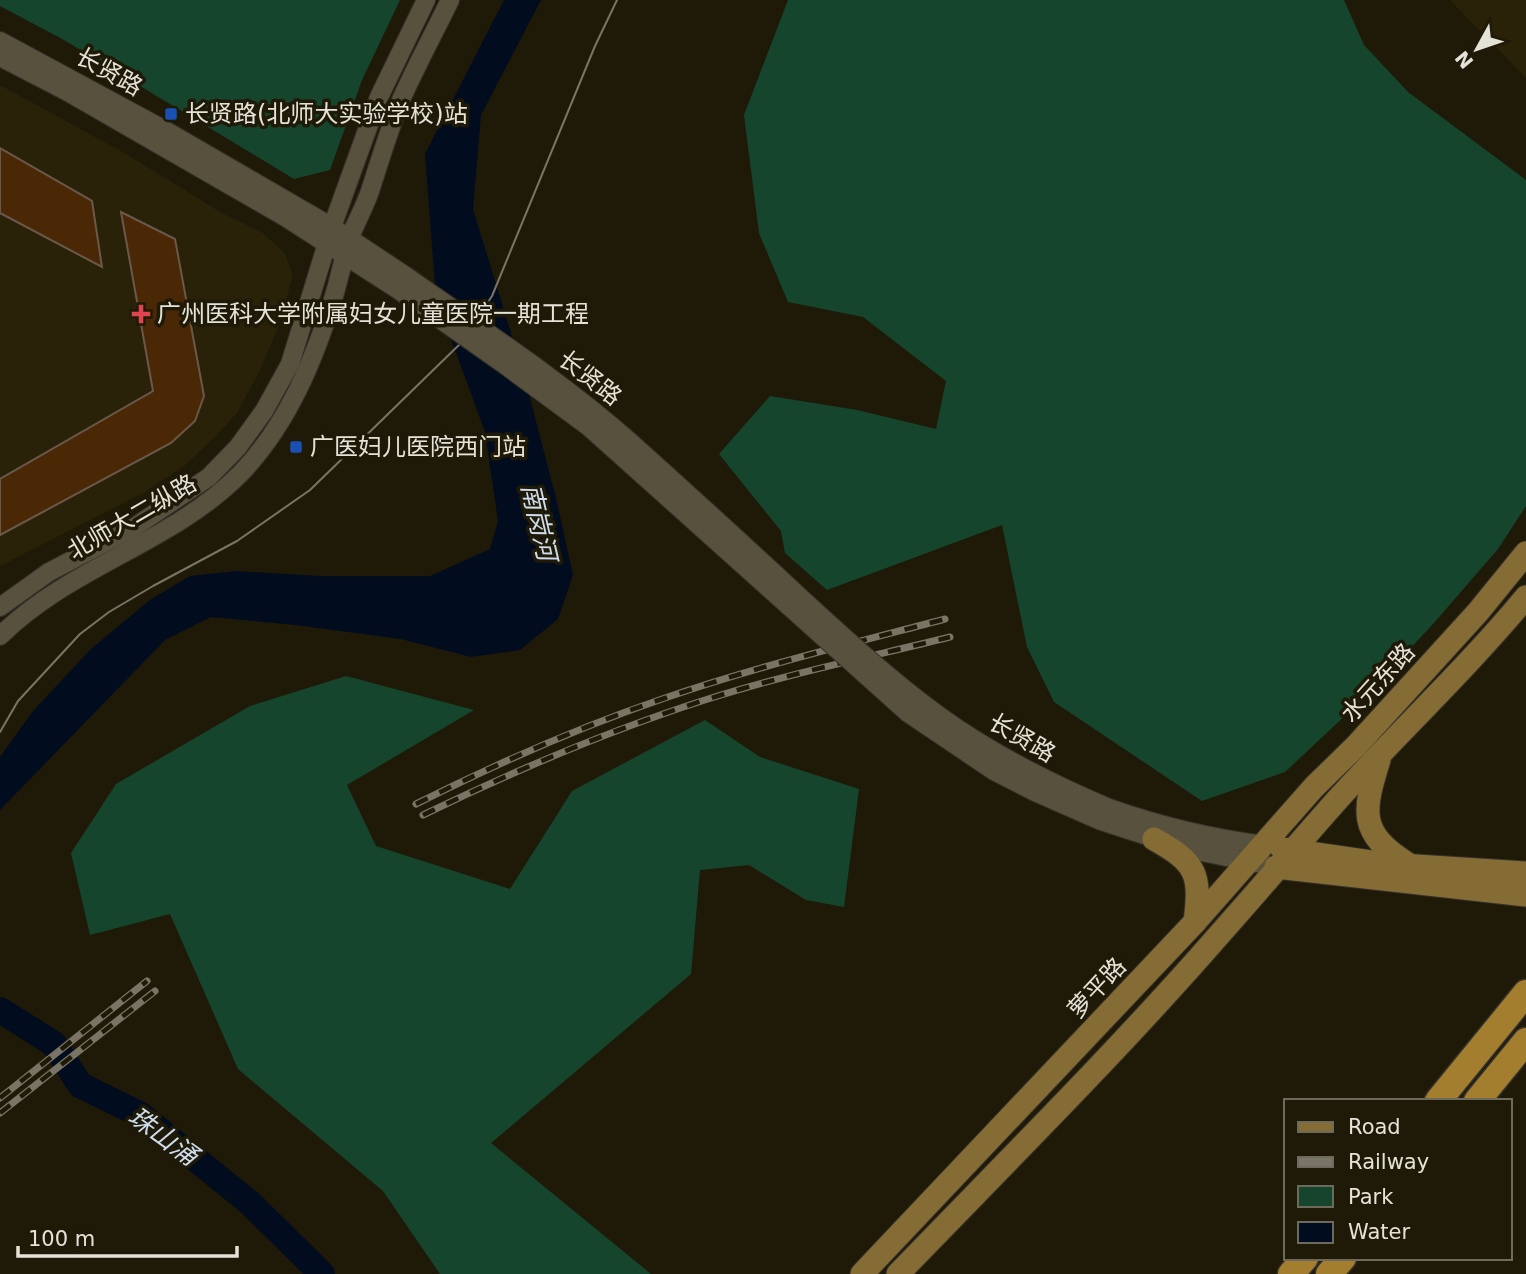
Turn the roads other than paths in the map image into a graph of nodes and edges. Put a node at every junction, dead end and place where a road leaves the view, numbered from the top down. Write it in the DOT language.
graph roads {
  1 [pos="426,0"];
  2 [pos="450,0"];
  3 [pos="0,41"];
  4 [pos="0,57"];
  5 [pos="330,235"];
  6 [pos="348,246"];
  7 [pos="1526,553"];
  8 [pos="1526,597"];
  9 [pos="0,607"];
  10 [pos="0,636"];
  11 [pos="1381,753"];
  12 [pos="1105,814"];
  13 [pos="1154,839"];
  14 [pos="1264,845"];
  15 [pos="1292,850"];
  16 [pos="1526,860"];
  17 [pos="1249,862"];
  18 [pos="1413,866"];
  19 [pos="1276,867"];
  20 [pos="1526,873"];
  21 [pos="1357,877"];
  22 [pos="1526,895"];
  23 [pos="1526,909"];
  24 [pos="1195,922"];
  25 [pos="1526,993"];
  26 [pos="1526,1041"];
  27 [pos="1440,1099"];
  28 [pos="1479,1099"];
  29 [pos="1303,1260"];
  30 [pos="1341,1260"];
  31 [pos="862,1274"];
  32 [pos="898,1274"];
  33 [pos="1292,1274"];
  34 [pos="1329,1274"];
  1 -- 5 [label="street, 北师大二纵路"];
  2 -- 6 [label="street, 北师大二纵路"];
  3 -- 5 [label="street, 长贤路"];
  4 -- 5 [label="street, 长贤路"];
  5 -- 6 [label="street, 长贤路"];
  5 -- 9 [label="street, 北师大二纵路"];
  6 -- 10 [label="street, 北师大二纵路"];
  6 -- 12 [label="street, 长贤路, bridge"];
  7 -- 14 [label="main road, 水元东路"];
  8 -- 11 [label="main road, 水元东路"];
  11 -- 15 [label="main road, 水元东路"];
  11 -- 18 [label="main road"];
  12 -- 13 [label="street"];
  12 -- 14 [label="street"];
  13 -- 17 [label="street"];
  13 -- 24 [label="main road"];
  14 -- 15 [label="main road"];
  14 -- 17 [label="main road, 萝平路"];
  15 -- 18 [label="main road"];
  15 -- 19 [label="main road, 水元东路"];
  16 -- 18 [label="main road"];
  17 -- 19 [label="street"];
  17 -- 24 [label="main road, 萝平路"];
  18 -- 20 [label="main road"];
  19 -- 21 [label="main road"];
  19 -- 32 [label="main road"];
  21 -- 22 [label="main road"];
  21 -- 23 [label="main road"];
  24 -- 31 [label="main road, 萝平路"];
  25 -- 27 [label="highway"];
  26 -- 28 [label="highway"];
  29 -- 33 [label="highway"];
  30 -- 34 [label="highway"];
}
